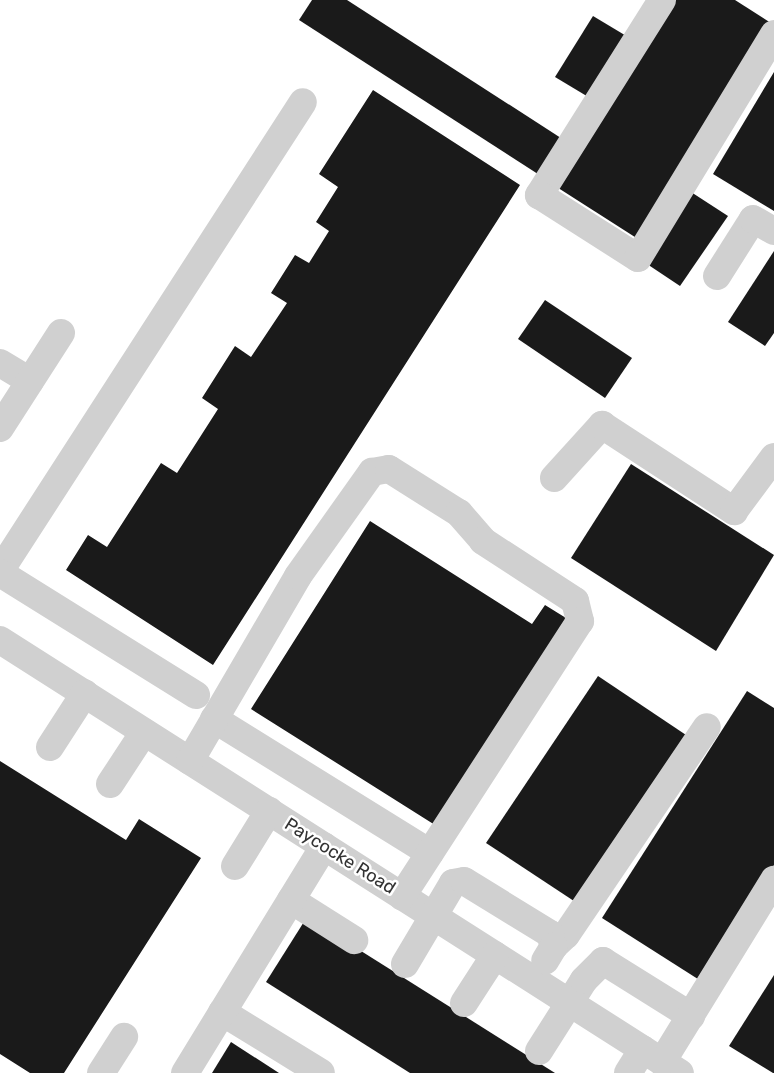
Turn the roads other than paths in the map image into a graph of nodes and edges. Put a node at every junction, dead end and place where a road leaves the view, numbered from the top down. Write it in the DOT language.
graph roads {
  1 [pos="662,0"];
  2 [pos="774,34"];
  3 [pos="303,102"];
  4 [pos="774,231"];
  5 [pos="717,276"];
  6 [pos="61,334"];
  7 [pos="0,363"];
  8 [pos="30,382"];
  9 [pos="0,428"];
  10 [pos="774,457"];
  11 [pos="554,478"];
  12 [pos="0,572"];
  13 [pos="0,640"];
  14 [pos="85,693"];
  15 [pos="196,695"];
  16 [pos="214,719"];
  17 [pos="707,727"];
  18 [pos="144,732"];
  19 [pos="50,746"];
  20 [pos="190,761"];
  21 [pos="110,784"];
  22 [pos="269,811"];
  23 [pos="324,846"];
  24 [pos="430,853"];
  25 [pos="235,866"];
  26 [pos="774,880"];
  27 [pos="402,896"];
  28 [pos="291,900"];
  29 [pos="434,916"];
  30 [pos="354,940"];
  31 [pos="554,946"];
  32 [pos="495,955"];
  33 [pos="405,964"];
  34 [pos="533,980"];
  35 [pos="570,1001"];
  36 [pos="464,1003"];
  37 [pos="222,1012"];
  38 [pos="691,1016"];
  39 [pos="124,1037"];
  40 [pos="539,1052"];
  41 [pos="662,1061"];
  42 [pos="101,1073"];
  43 [pos="185,1073"];
  44 [pos="321,1073"];
  45 [pos="628,1073"];
  1 -- 2 [label="street"];
  3 -- 12 [label="street"];
  4 -- 5 [label="street"];
  6 -- 8 [label="street"];
  7 -- 8 [label="street"];
  8 -- 9 [label="street"];
  10 -- 11 [label="street"];
  12 -- 15 [label="street"];
  13 -- 14 [label="street, Paycocke Road"];
  14 -- 18 [label="street, Paycocke Road"];
  14 -- 19 [label="street"];
  16 -- 20 [label="street"];
  16 -- 24 [label="street"];
  16 -- 24 [label="street"];
  17 -- 31 [label="street"];
  18 -- 20 [label="street, Paycocke Road"];
  18 -- 21 [label="street"];
  20 -- 22 [label="street, Paycocke Road"];
  22 -- 23 [label="street, Paycocke Road"];
  22 -- 25 [label="street"];
  23 -- 27 [label="street, Paycocke Road"];
  23 -- 28 [label="street"];
  24 -- 27 [label="street"];
  26 -- 38 [label="street"];
  27 -- 29 [label="street, Paycocke Road"];
  28 -- 30 [label="street"];
  28 -- 37 [label="street"];
  29 -- 31 [label="street"];
  29 -- 32 [label="street, Paycocke Road"];
  29 -- 33 [label="street"];
  31 -- 34 [label="street"];
  32 -- 34 [label="street, Paycocke Road"];
  32 -- 36 [label="street"];
  34 -- 35 [label="street, Paycocke Road"];
  35 -- 38 [label="street"];
  35 -- 40 [label="street"];
  35 -- 41 [label="street, Paycocke Road"];
  37 -- 43 [label="street"];
  37 -- 44 [label="street"];
  38 -- 41 [label="street"];
  39 -- 42 [label="street"];
  41 -- 45 [label="street"];
}
